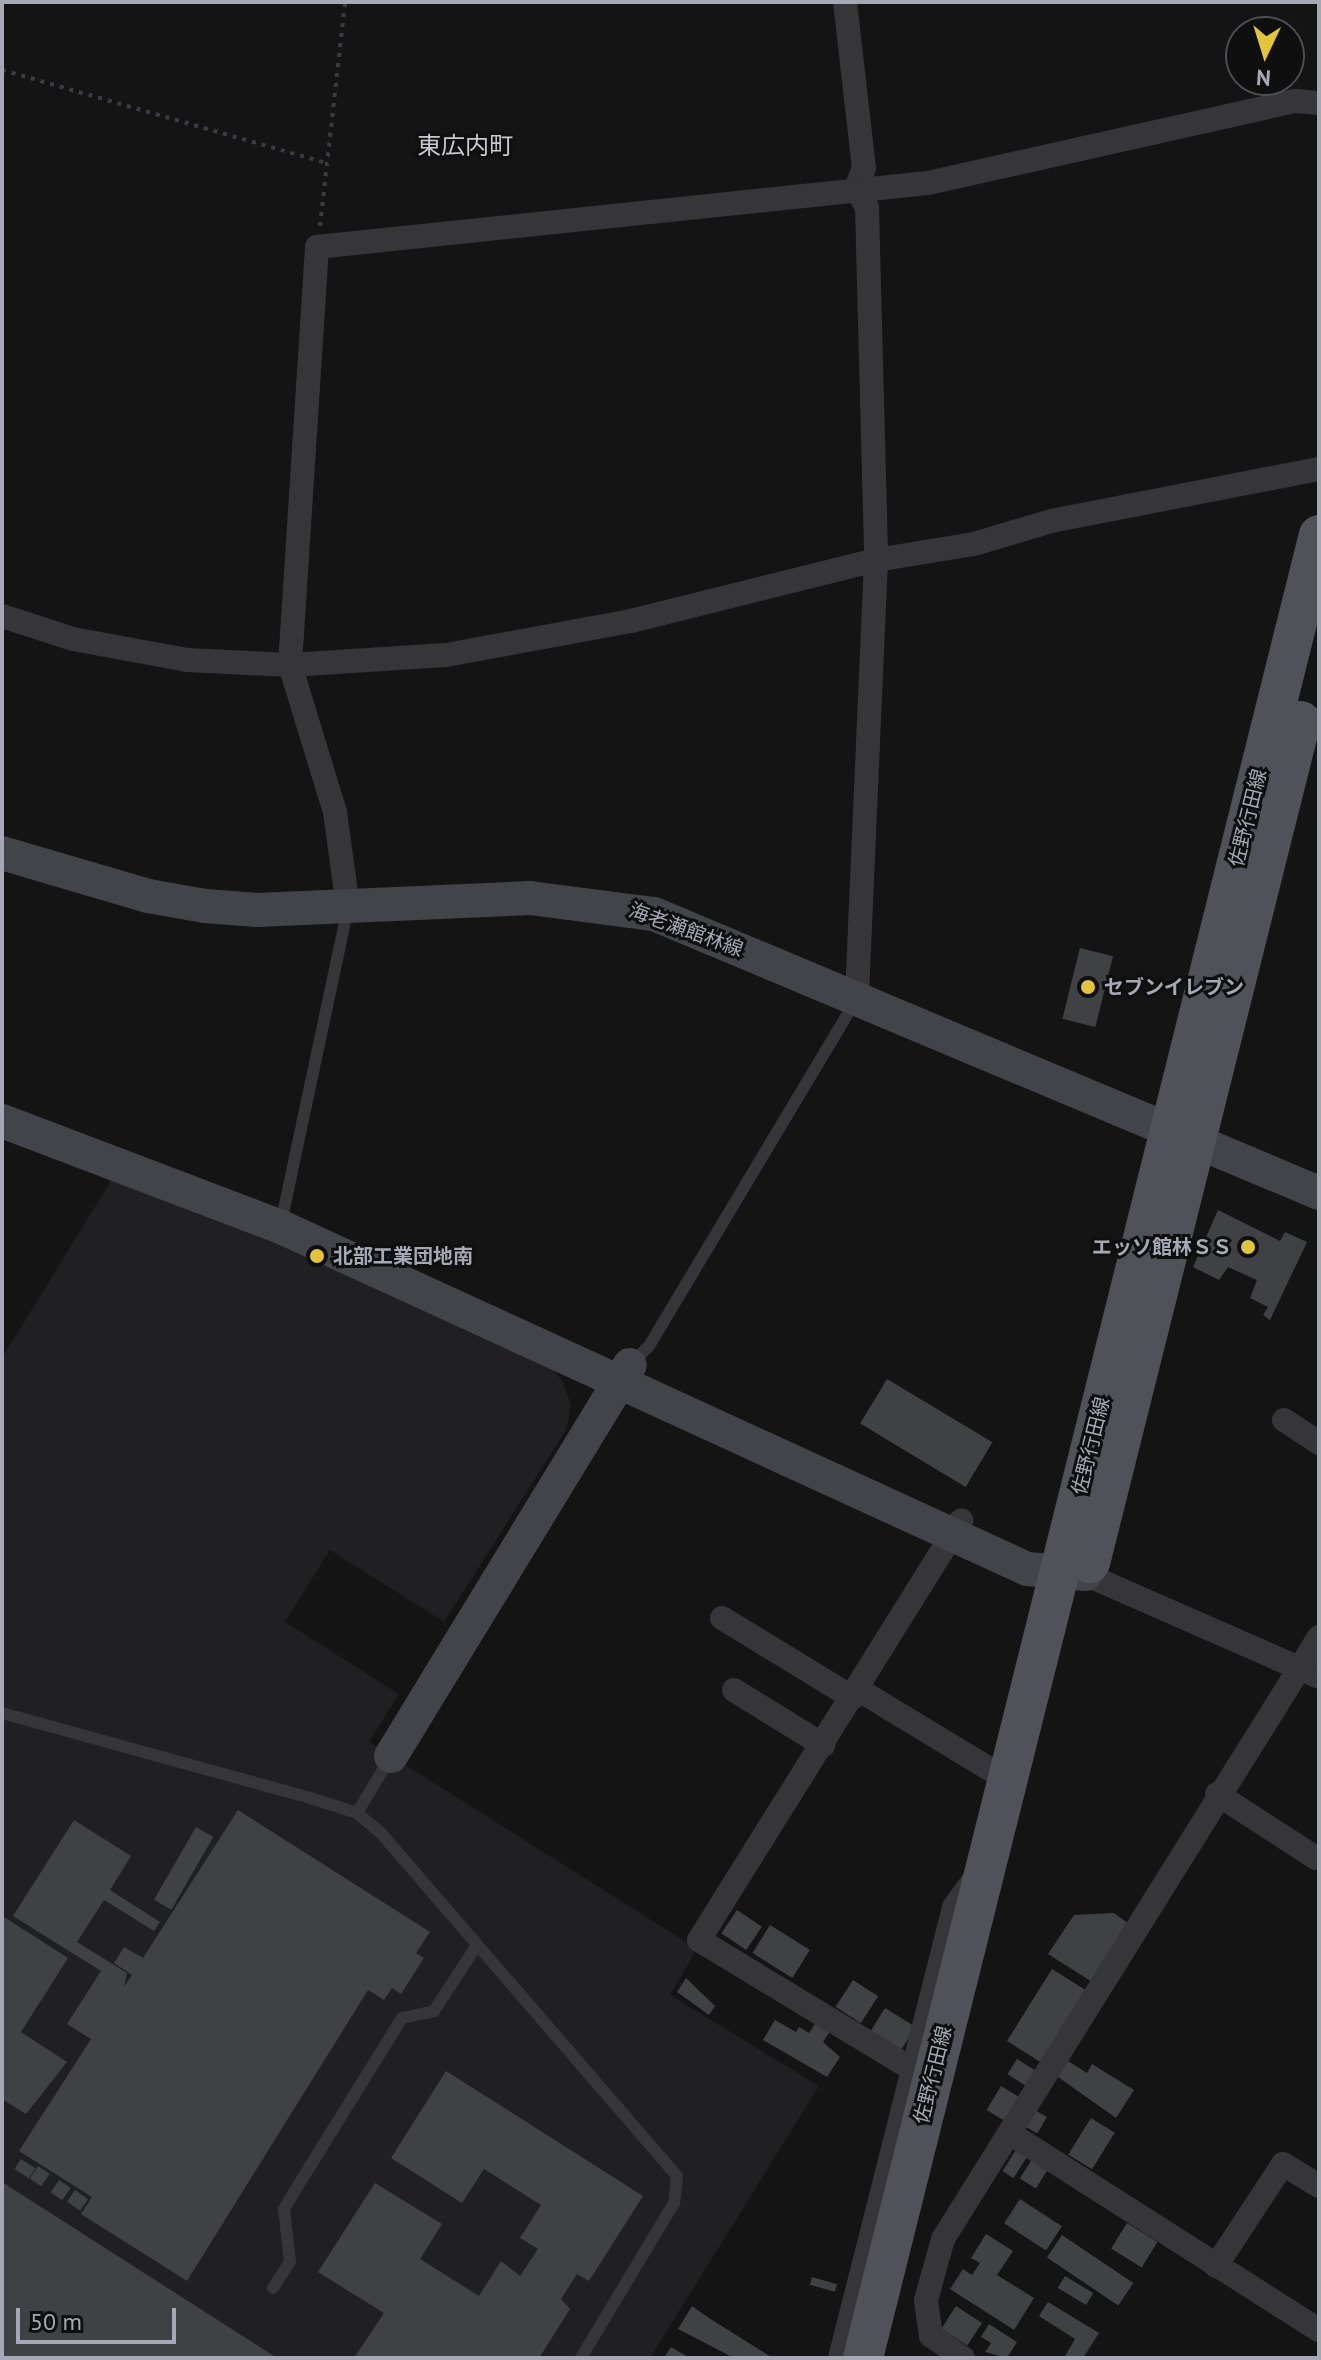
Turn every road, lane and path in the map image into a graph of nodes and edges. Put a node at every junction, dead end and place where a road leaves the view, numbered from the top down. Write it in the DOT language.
graph roads {
  1 [pos="345,2"];
  2 [pos="845,2"];
  3 [pos="2,70"];
  4 [pos="1319,103"];
  5 [pos="327,163"];
  6 [pos="856,188"];
  7 [pos="317,247"];
  8 [pos="1319,469"];
  9 [pos="1319,535"];
  10 [pos="876,560"];
  11 [pos="2,616"];
  12 [pos="1319,647"];
  13 [pos="290,665"];
  14 [pos="2,853"];
  15 [pos="348,907"];
  16 [pos="857,997"];
  17 [pos="2,1101"];
  18 [pos="2,1121"];
  19 [pos="1184,1134"];
  20 [pos="1319,1193"];
  21 [pos="283,1217"];
  22 [pos="624,1374"];
  23 [pos="1284,1420"];
  24 [pos="1319,1443"];
  25 [pos="956,1528"];
  26 [pos="1074,1572"];
  27 [pos="722,1618"];
  28 [pos="1319,1637"];
  29 [pos="1310,1672"];
  30 [pos="734,1690"];
  31 [pos="856,1694"];
  32 [pos="2,1713"];
  33 [pos="823,1745"];
  34 [pos="391,1756"];
  35 [pos="1006,1779"];
  36 [pos="1217,1794"];
  37 [pos="357,1813"];
  38 [pos="1316,1858"];
  39 [pos="986,1860"];
  40 [pos="984,1925"];
  41 [pos="477,1945"];
  42 [pos="912,2069"];
  43 [pos="1011,2134"];
  44 [pos="1319,2186"];
  45 [pos="1216,2266"];
  46 [pos="273,2288"];
  47 [pos="1317,2325"];
  48 [pos="928,2347"];
  49 [pos="581,2358"];
  50 [pos="840,2358"];
  51 [pos="863,2358"];
  52 [pos="891,2358"];
  53 [pos="963,2358"];
  1 -- 5 [label="path"];
  2 -- 6 [label="street"];
  3 -- 5 [label="path"];
  4 -- 6 [label="street"];
  5 -- 7 [label="path"];
  6 -- 7 [label="street"];
  6 -- 10 [label="street"];
  7 -- 13 [label="street"];
  8 -- 10 [label="street"];
  9 -- 19 [label="main road, 佐野行田線"];
  10 -- 13 [label="street"];
  10 -- 16 [label="street"];
  11 -- 13 [label="street"];
  12 -- 19 [label="main road, 佐野行田線"];
  13 -- 15 [label="street"];
  14 -- 15 [label="street, 海老瀬館林線"];
  15 -- 16 [label="street, 海老瀬館林線"];
  15 -- 21 [label="lane"];
  16 -- 19 [label="street, 海老瀬館林線"];
  16 -- 22 [label="lane"];
  17 -- 21 [label="street"];
  18 -- 21 [label="street"];
  19 -- 20 [label="street, 海老瀬館林線"];
  19 -- 26 [label="main road, 佐野行田線"];
  21 -- 22 [label="street"];
  22 -- 25 [label="street"];
  22 -- 34 [label="street"];
  23 -- 24 [label="street"];
  25 -- 26 [label="street"];
  25 -- 31 [label="street"];
  26 -- 29 [label="street"];
  26 -- 35 [label="main road, 佐野行田線"];
  26 -- 40 [label="main road, 佐野行田線"];
  27 -- 31 [label="street"];
  28 -- 29 [label="street"];
  29 -- 36 [label="street"];
  30 -- 33 [label="street"];
  31 -- 33 [label="street"];
  31 -- 35 [label="street"];
  32 -- 37 [label="lane"];
  33 -- 42 [label="street"];
  34 -- 37 [label="lane"];
  35 -- 39 [label="main road, 佐野行田線"];
  36 -- 38 [label="street"];
  36 -- 43 [label="street"];
  37 -- 41 [label="lane"];
  39 -- 40 [label="main road, 佐野行田線"];
  39 -- 42 [label="street"];
  40 -- 51 [label="main road, 佐野行田線"];
  40 -- 52 [label="main road, 佐野行田線"];
  41 -- 46 [label="lane"];
  41 -- 49 [label="lane"];
  42 -- 50 [label="street"];
  43 -- 45 [label="street"];
  43 -- 48 [label="street"];
  44 -- 45 [label="street"];
  45 -- 47 [label="street"];
  48 -- 53 [label="street"];
}
